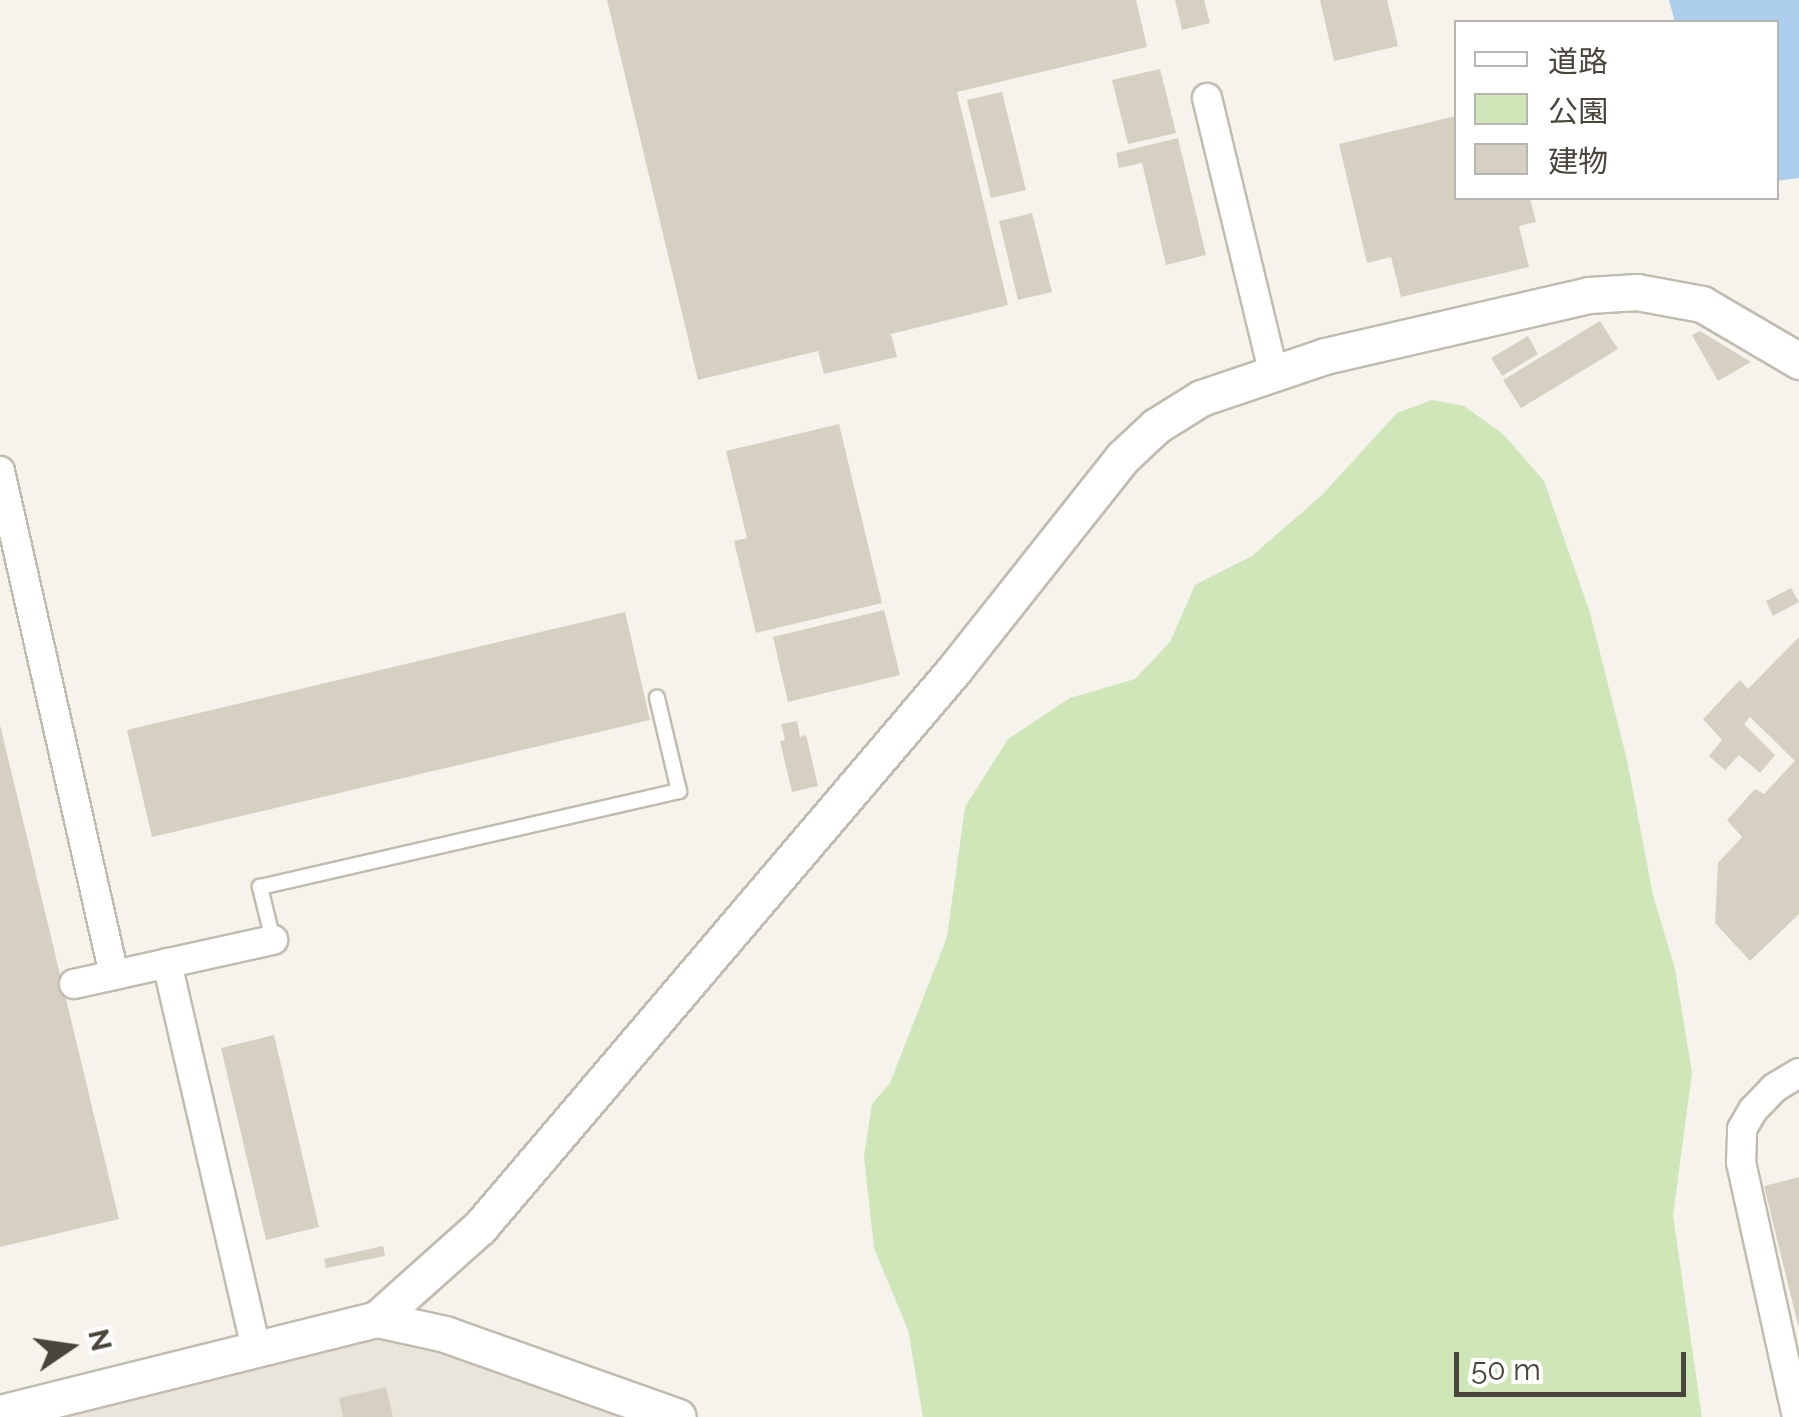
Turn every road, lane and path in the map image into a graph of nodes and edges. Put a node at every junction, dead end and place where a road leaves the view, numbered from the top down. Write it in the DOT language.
graph roads {
  1 [pos="1207,98"];
  2 [pos="1799,362"];
  3 [pos="1273,371"];
  4 [pos="0,471"];
  5 [pos="13,577"];
  6 [pos="657,698"];
  7 [pos="273,940"];
  8 [pos="167,963"];
  9 [pos="114,975"];
  10 [pos="74,984"];
  11 [pos="1799,1073"];
  12 [pos="377,1319"];
  13 [pos="256,1350"];
  14 [pos="0,1413"];
  15 [pos="678,1417"];
  16 [pos="1798,1417"];
  1 -- 3 [label="street"];
  2 -- 3 [label="street"];
  3 -- 12 [label="street"];
  4 -- 5 [label="street"];
  5 -- 9 [label="street"];
  6 -- 7 [label="lane"];
  7 -- 8 [label="street"];
  8 -- 9 [label="street"];
  8 -- 13 [label="street"];
  9 -- 10 [label="street"];
  11 -- 16 [label="street"];
  12 -- 13 [label="street"];
  12 -- 15 [label="street"];
  13 -- 14 [label="street"];
}
